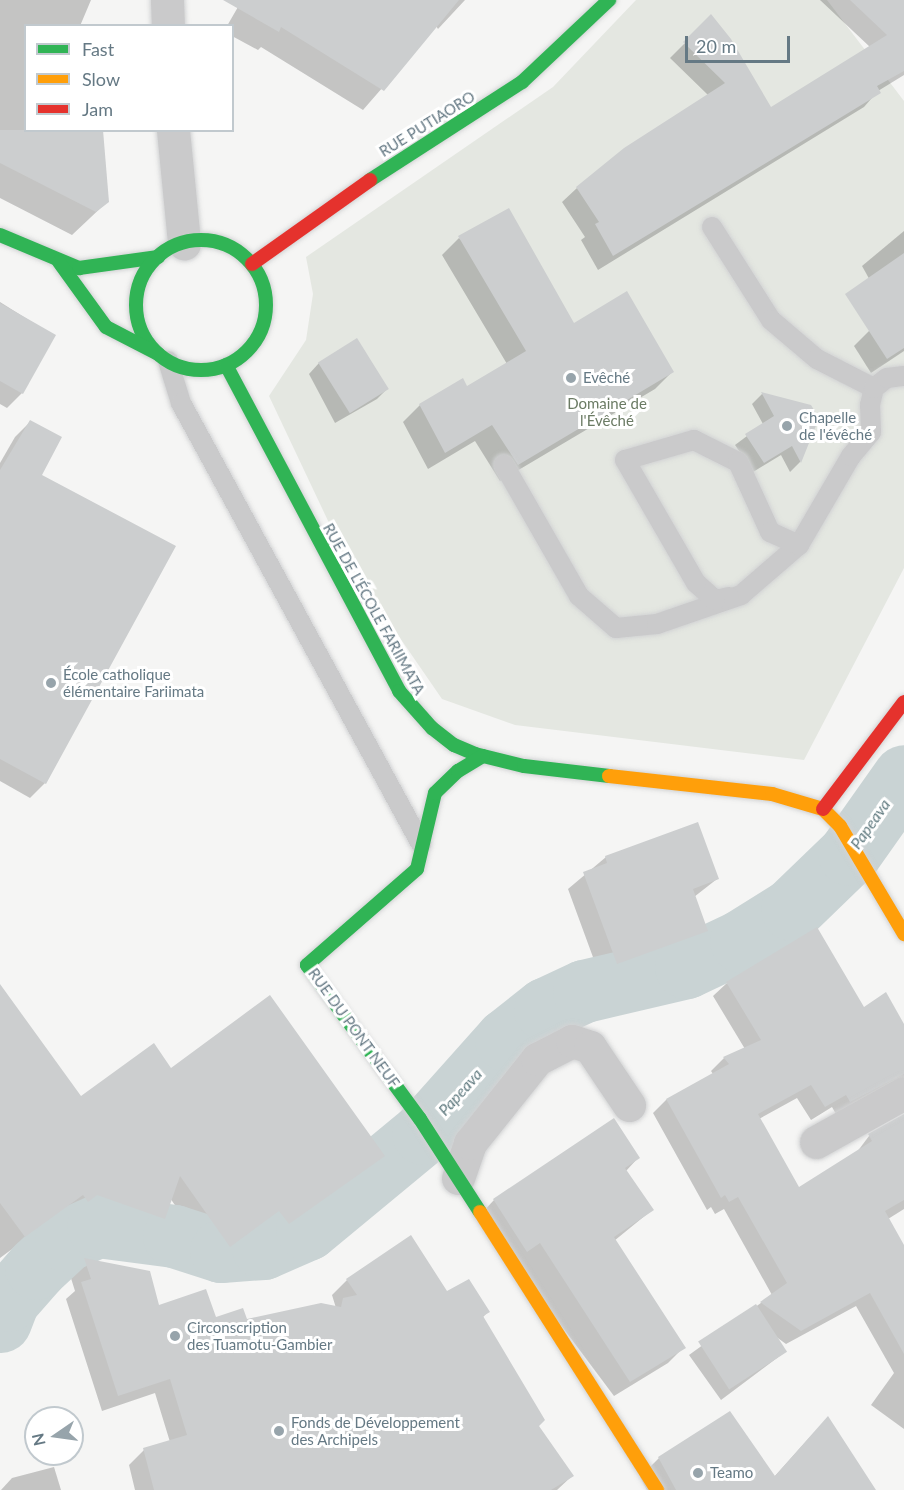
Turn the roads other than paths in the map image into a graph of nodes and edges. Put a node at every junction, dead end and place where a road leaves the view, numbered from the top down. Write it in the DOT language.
graph roads {
  1 [pos="167,0"];
  2 [pos="609,0"];
  3 [pos="168,24"];
  4 [pos="174,132"];
  5 [pos="712,227"];
  6 [pos="0,235"];
  7 [pos="171,250"];
  8 [pos="59,261"];
  9 [pos="252,264"];
  10 [pos="163,358"];
  11 [pos="226,364"];
  12 [pos="904,376"];
  13 [pos="874,388"];
  14 [pos="504,465"];
  15 [pos="799,545"];
  16 [pos="741,595"];
  17 [pos="904,702"];
  18 [pos="483,756"];
  19 [pos="823,809"];
  20 [pos="421,844"];
  21 [pos="904,934"];
  22 [pos="904,1093"];
  23 [pos="629,1105"];
  24 [pos="816,1142"];
  25 [pos="450,1166"];
  26 [pos="657,1490"];
  1 -- 3 [label="street"];
  2 -- 9 [label="main road, RUE PUTIAORO"];
  4 -- 7 [label="street"];
  5 -- 13 [label="lane"];
  6 -- 8 [label="main road"];
  7 -- 8 [label="main road"];
  7 -- 9 [label="main road"];
  7 -- 10 [label="main road"];
  8 -- 10 [label="main road"];
  9 -- 11 [label="main road"];
  10 -- 11 [label="main road"];
  10 -- 20 [label="lane"];
  11 -- 18 [label="main road, RUE DE L'ÉCOLE FARIIMATA"];
  12 -- 13 [label="lane"];
  13 -- 15 [label="lane"];
  14 -- 16 [label="lane"];
  15 -- 16 [label="lane"];
  15 -- 16 [label="lane"];
  17 -- 19 [label="main road"];
  18 -- 19 [label="main road, RUE DE L'ÉCOLE FARIIMATA"];
  18 -- 20 [label="main road, RUE DU PONT NEUF"];
  19 -- 21 [label="main road"];
  20 -- 25 [label="main road, RUE DU PONT NEUF"];
  22 -- 24 [label="street"];
  23 -- 25 [label="street"];
  25 -- 26 [label="main road, RUE DU PONT NEUF"];
}
